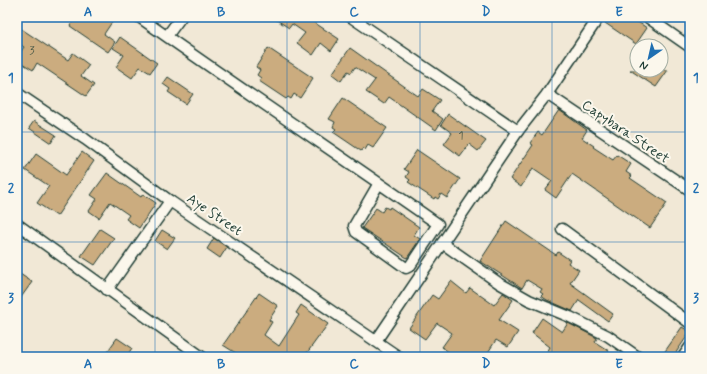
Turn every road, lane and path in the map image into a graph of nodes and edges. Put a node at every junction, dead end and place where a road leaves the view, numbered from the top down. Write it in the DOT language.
graph roads {
  1 [pos="139,17"];
  2 [pos="181,17"];
  3 [pos="351,17"];
  4 [pos="599,17"];
  5 [pos="647,17"];
  6 [pos="167,36"];
  7 [pos="690,47"];
  8 [pos="17,93"];
  9 [pos="547,94"];
  10 [pos="518,131"];
  11 [pos="379,183"];
  12 [pos="690,190"];
  13 [pos="170,201"];
  14 [pos="17,224"];
  15 [pos="562,229"];
  16 [pos="442,243"];
  17 [pos="107,290"];
  18 [pos="690,322"];
  19 [pos="376,341"];
  20 [pos="690,347"];
  21 [pos="202,357"];
  22 [pos="399,357"];
  23 [pos="638,357"];
  24 [pos="683,357"];
  1 -- 6 [label="street"];
  2 -- 6 [label="street"];
  3 -- 10 [label="street"];
  4 -- 9 [label="street"];
  5 -- 7 [label="street"];
  6 -- 11 [label="street"];
  8 -- 13 [label="street, Aye Street"];
  9 -- 10 [label="street"];
  9 -- 12 [label="street, Capybara Street"];
  10 -- 16 [label="street"];
  11 -- 11 [label="street"];
  13 -- 17 [label="street"];
  13 -- 19 [label="street, Aye Street"];
  14 -- 17 [label="street"];
  15 -- 18 [label="street"];
  16 -- 19 [label="street"];
  16 -- 23 [label="street"];
  17 -- 21 [label="street"];
  19 -- 22 [label="street, Aye Street"];
  20 -- 24 [label="street"];
}
